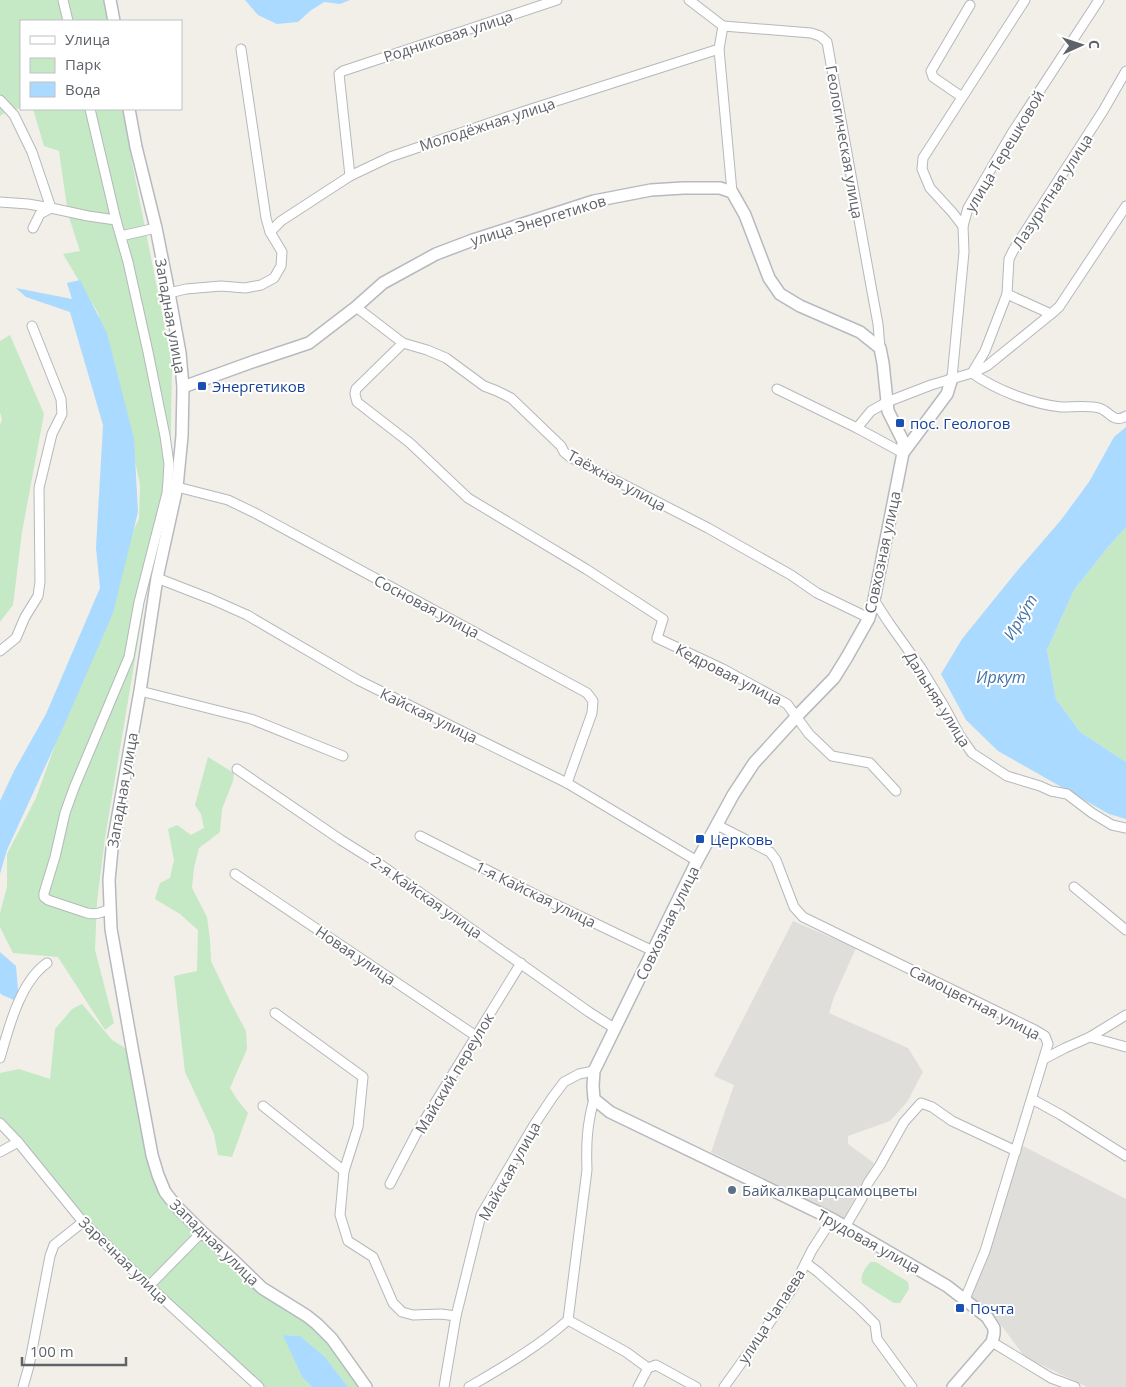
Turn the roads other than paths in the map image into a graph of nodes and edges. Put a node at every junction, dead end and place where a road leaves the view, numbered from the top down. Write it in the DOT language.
graph roads {
  1 [pos="63,0"];
  2 [pos="110,0"];
  3 [pos="557,0"];
  4 [pos="689,0"];
  5 [pos="1025,0"];
  6 [pos="1099,0"];
  7 [pos="970,5"];
  8 [pos="68,20"];
  9 [pos="114,20"];
  10 [pos="723,26"];
  11 [pos="241,49"];
  12 [pos="719,49"];
  13 [pos="1126,71"];
  14 [pos="962,97"];
  15 [pos="0,100"];
  16 [pos="90,110"];
  17 [pos="129,110"];
  18 [pos="350,176"];
  19 [pos="732,192"];
  20 [pos="0,202"];
  21 [pos="1126,206"];
  22 [pos="51,208"];
  23 [pos="116,220"];
  24 [pos="963,226"];
  25 [pos="33,228"];
  26 [pos="156,228"];
  27 [pos="270,232"];
  28 [pos="121,236"];
  29 [pos="169,293"];
  30 [pos="1007,294"];
  31 [pos="356,307"];
  32 [pos="1051,314"];
  33 [pos="32,326"];
  34 [pos="403,343"];
  35 [pos="880,348"];
  36 [pos="972,373"];
  37 [pos="952,378"];
  38 [pos="183,387"];
  39 [pos="777,388"];
  40 [pos="887,402"];
  41 [pos="1126,416"];
  42 [pos="857,428"];
  43 [pos="903,454"];
  44 [pos="177,487"];
  45 [pos="157,578"];
  46 [pos="874,600"];
  47 [pos="869,618"];
  48 [pos="0,651"];
  49 [pos="140,691"];
  50 [pos="797,716"];
  51 [pos="343,756"];
  52 [pos="237,769"];
  53 [pos="567,783"];
  54 [pos="896,791"];
  55 [pos="717,826"];
  56 [pos="1126,828"];
  57 [pos="420,836"];
  58 [pos="697,861"];
  59 [pos="235,874"];
  60 [pos="1074,887"];
  61 [pos="109,909"];
  62 [pos="1126,930"];
  63 [pos="652,951"];
  64 [pos="47,963"];
  65 [pos="521,963"];
  66 [pos="274,1013"];
  67 [pos="1126,1015"];
  68 [pos="614,1028"];
  69 [pos="476,1036"];
  70 [pos="1090,1037"];
  71 [pos="1126,1047"];
  72 [pos="0,1058"];
  73 [pos="1044,1059"];
  74 [pos="594,1071"];
  75 [pos="594,1099"];
  76 [pos="1032,1099"];
  77 [pos="262,1106"];
  78 [pos="0,1123"];
  79 [pos="18,1142"];
  80 [pos="1016,1151"];
  81 [pos="0,1152"];
  82 [pos="1126,1156"];
  83 [pos="344,1171"];
  84 [pos="390,1184"];
  85 [pos="832,1219"];
  86 [pos="83,1222"];
  87 [pos="845,1227"];
  88 [pos="202,1232"];
  89 [pos="806,1263"];
  90 [pos="149,1286"];
  91 [pos="965,1299"];
  92 [pos="456,1316"];
  93 [pos="568,1320"];
  94 [pos="993,1338"];
  95 [pos="648,1368"];
  96 [pos="23,1387"];
  97 [pos="259,1387"];
  98 [pos="366,1387"];
  99 [pos="444,1387"];
  100 [pos="469,1387"];
  101 [pos="638,1387"];
  102 [pos="696,1387"];
  103 [pos="724,1387"];
  104 [pos="912,1387"];
  105 [pos="953,1387"];
  106 [pos="1076,1387"];
  1 -- 8 [label="street"];
  2 -- 9 [label="street"];
  3 -- 18 [label="street, Родниковая улица"];
  4 -- 10 [label="street"];
  5 -- 14 [label="street"];
  6 -- 24 [label="street, улица Терешковой"];
  7 -- 14 [label="street"];
  10 -- 12 [label="street"];
  10 -- 35 [label="street, Геологическая улица"];
  11 -- 27 [label="street"];
  12 -- 18 [label="street, Молодёжная улица"];
  12 -- 19 [label="street"];
  13 -- 30 [label="street, Лазуритная улица"];
  14 -- 24 [label="street"];
  15 -- 22 [label="street"];
  16 -- 23 [label="street"];
  17 -- 26 [label="street, Западная улица"];
  18 -- 27 [label="street, Молодёжная улица"];
  19 -- 31 [label="street, улица Энергетиков"];
  19 -- 35 [label="street"];
  20 -- 22 [label="street"];
  21 -- 32 [label="street"];
  22 -- 23 [label="street"];
  22 -- 25 [label="street"];
  23 -- 28 [label="street"];
  24 -- 37 [label="street, улица Терешковой"];
  26 -- 28 [label="street"];
  26 -- 29 [label="street, Западная улица"];
  27 -- 29 [label="street"];
  28 -- 61 [label="street"];
  29 -- 38 [label="street, Западная улица"];
  30 -- 32 [label="street"];
  30 -- 36 [label="street, Лазуритная улица"];
  31 -- 34 [label="street, Таёжная улица"];
  31 -- 38 [label="street, улица Энергетиков"];
  32 -- 36 [label="street"];
  33 -- 48 [label="street"];
  34 -- 47 [label="street, Таёжная улица"];
  34 -- 50 [label="street, Кедровая улица"];
  35 -- 40 [label="street"];
  36 -- 37 [label="street"];
  36 -- 41 [label="street"];
  37 -- 40 [label="street"];
  37 -- 43 [label="street, Совхозная улица"];
  38 -- 44 [label="street, Западная улица"];
  39 -- 42 [label="street"];
  40 -- 42 [label="street"];
  40 -- 43 [label="street"];
  42 -- 43 [label="street"];
  43 -- 46 [label="street, Совхозная улица"];
  44 -- 45 [label="street, Западная улица"];
  44 -- 53 [label="street, Сосновая улица"];
  45 -- 49 [label="street, Западная улица"];
  45 -- 53 [label="street, Кайская улица"];
  46 -- 47 [label="street, Совхозная улица"];
  46 -- 56 [label="street, Дальняя улица"];
  47 -- 50 [label="street, Совхозная улица"];
  49 -- 51 [label="street"];
  49 -- 61 [label="street, Западная улица"];
  50 -- 54 [label="street, Кедровая улица"];
  50 -- 55 [label="street, Совхозная улица"];
  52 -- 65 [label="street, 2-я Кайская улица"];
  53 -- 58 [label="street, Кайская улица"];
  55 -- 58 [label="street, Совхозная улица"];
  55 -- 73 [label="street, Самоцветная улица"];
  57 -- 63 [label="street, 1-я Кайская улица"];
  58 -- 63 [label="street, Совхозная улица"];
  59 -- 69 [label="street, Новая улица"];
  60 -- 62 [label="street"];
  61 -- 88 [label="street, Западная улица"];
  63 -- 68 [label="street, Совхозная улица"];
  64 -- 72 [label="street"];
  65 -- 68 [label="street, 2-я Кайская улица"];
  65 -- 69 [label="street, Майский переулок"];
  66 -- 83 [label="street"];
  67 -- 70 [label="street"];
  68 -- 74 [label="street, Совхозная улица"];
  69 -- 84 [label="street, Майский переулок"];
  70 -- 71 [label="street"];
  70 -- 73 [label="street"];
  73 -- 76 [label="street, Самоцветная улица"];
  74 -- 75 [label="street, Совхозная улица"];
  74 -- 92 [label="street, Майская улица"];
  75 -- 85 [label="street, Трудовая улица"];
  75 -- 93 [label="street, Совхозная улица"];
  76 -- 80 [label="street, Самоцветная улица"];
  76 -- 82 [label="street"];
  77 -- 83 [label="street"];
  78 -- 79 [label="street, Заречная улица"];
  79 -- 81 [label="street"];
  79 -- 86 [label="street, Заречная улица"];
  80 -- 87 [label="street"];
  80 -- 91 [label="street, Самоцветная улица"];
  83 -- 92 [label="street"];
  85 -- 87 [label="street, Трудовая улица"];
  85 -- 89 [label="street, улица Чапаева"];
  86 -- 90 [label="street, Заречная улица"];
  86 -- 96 [label="street"];
  87 -- 91 [label="street, Трудовая улица"];
  88 -- 90 [label="street"];
  88 -- 98 [label="street, Западная улица"];
  89 -- 103 [label="street, улица Чапаева"];
  89 -- 104 [label="street"];
  90 -- 97 [label="street, Заречная улица"];
  91 -- 94 [label="street, Трудовая улица"];
  92 -- 99 [label="street, Майская улица"];
  93 -- 95 [label="street"];
  93 -- 100 [label="street"];
  94 -- 105 [label="street"];
  94 -- 106 [label="street, Трудовая улица"];
  95 -- 101 [label="street"];
  95 -- 102 [label="street"];
}
